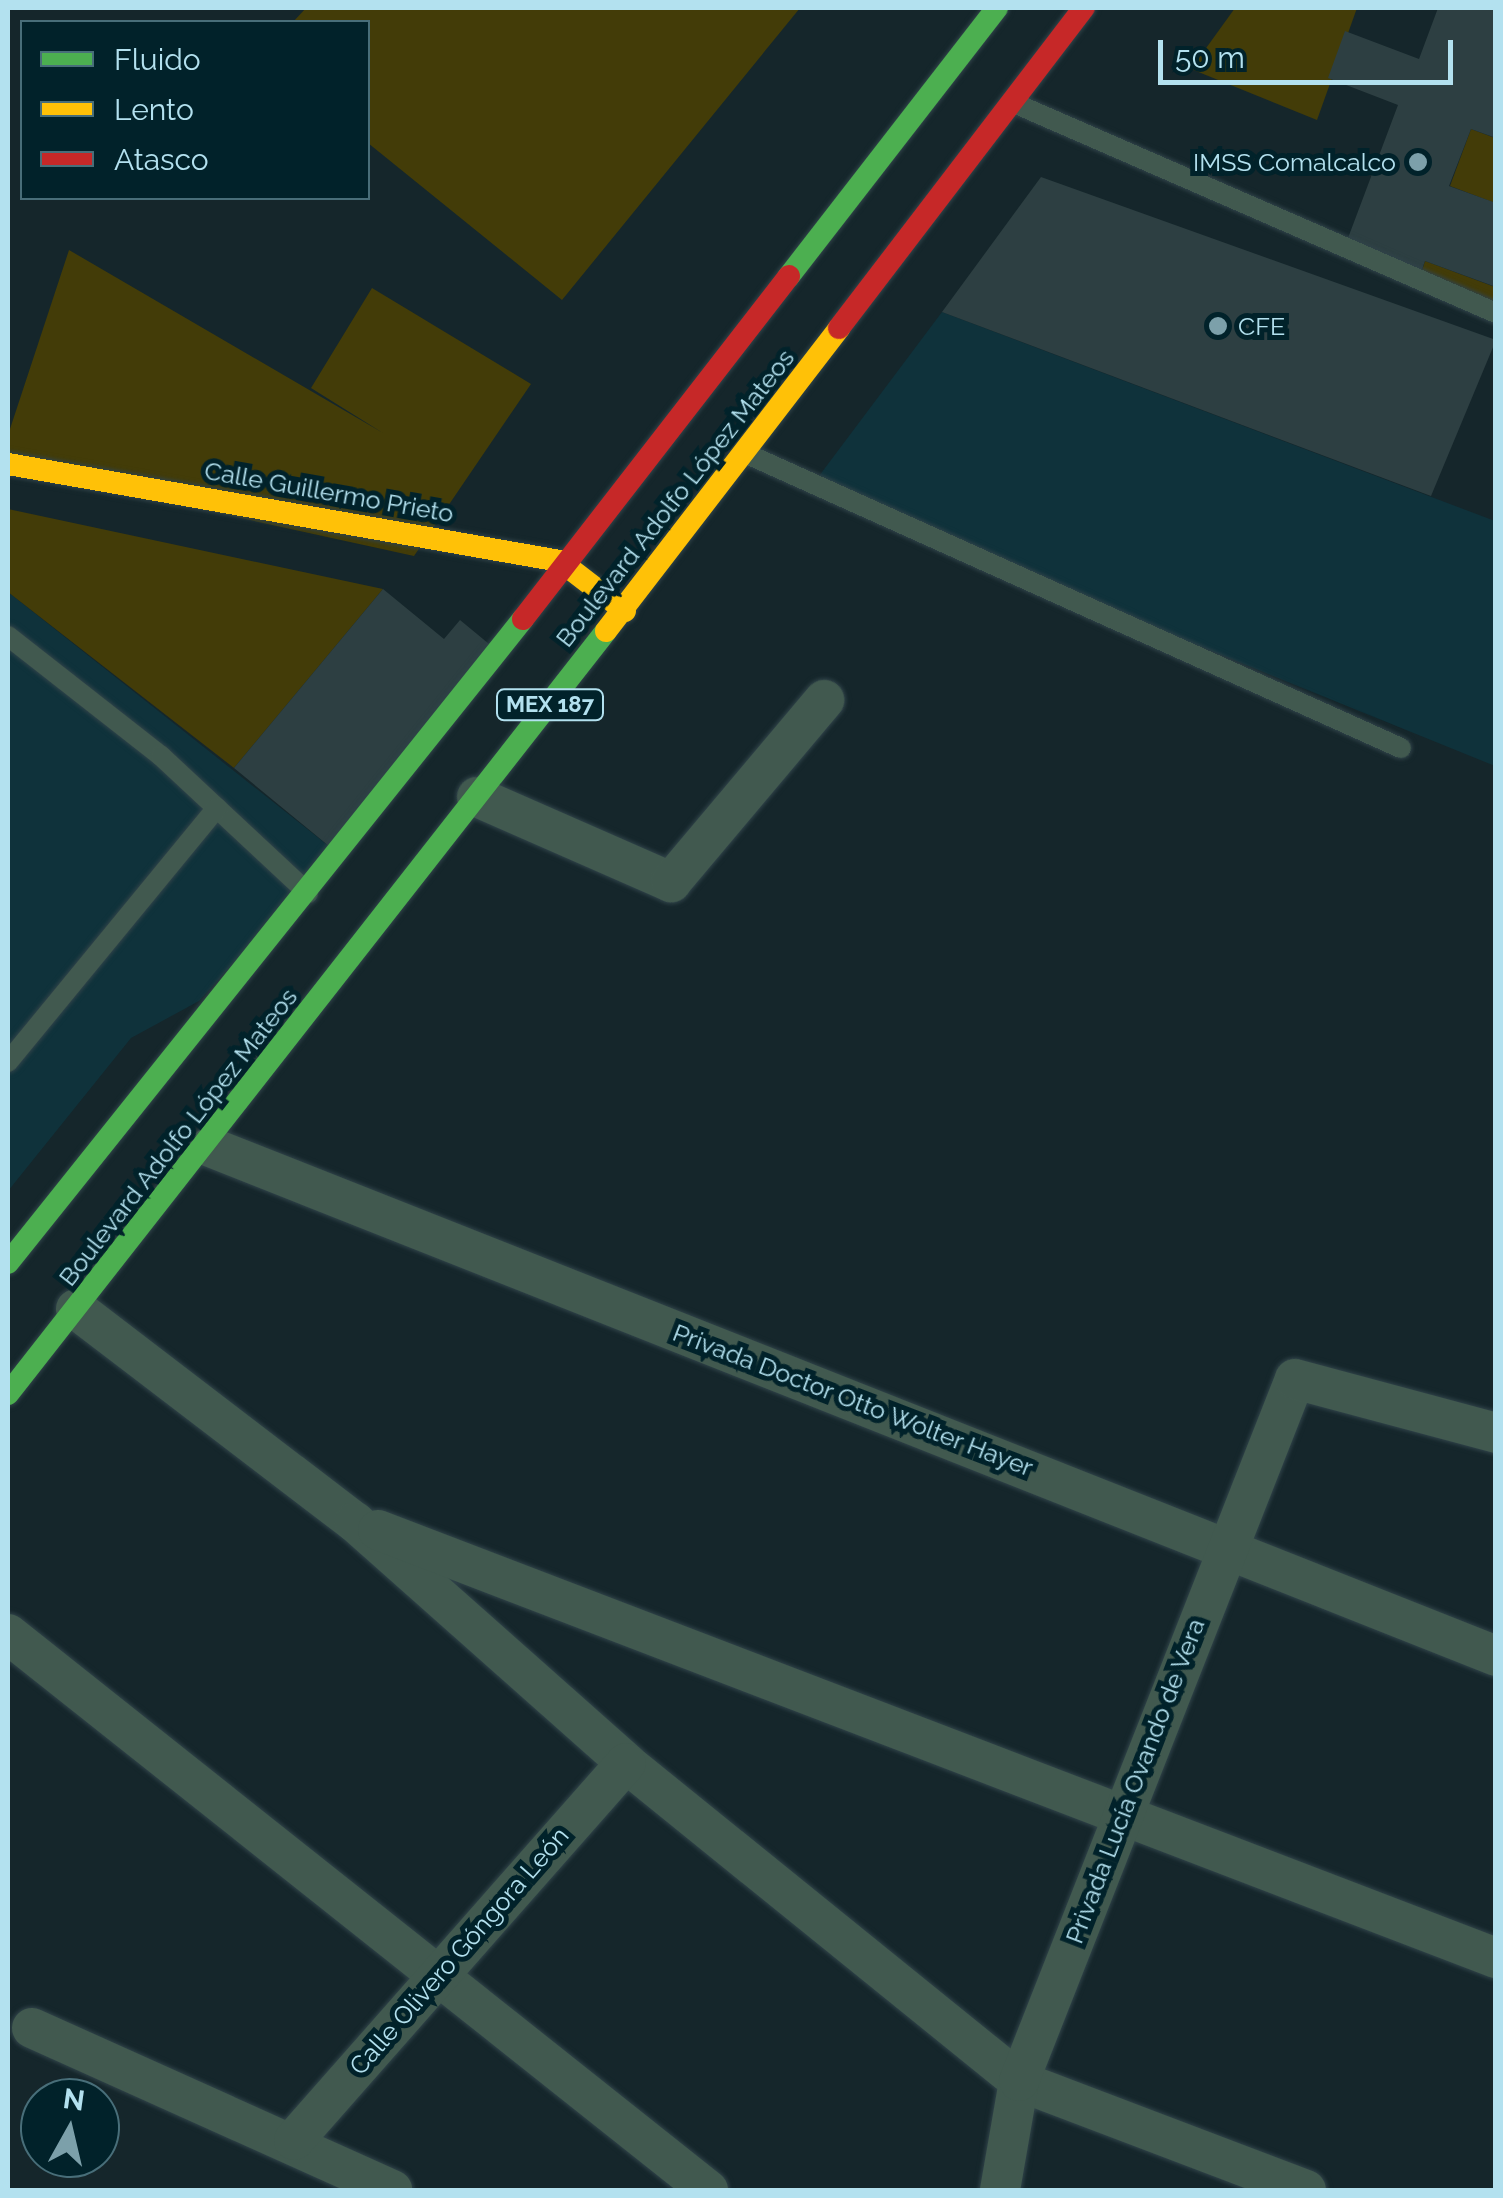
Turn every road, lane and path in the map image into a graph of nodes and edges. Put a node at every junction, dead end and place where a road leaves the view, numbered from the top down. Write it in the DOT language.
graph roads {
  1 [pos="1084,8"];
  2 [pos="996,9"];
  3 [pos="1052,49"];
  4 [pos="1012,102"];
  5 [pos="1496,313"];
  6 [pos="746,453"];
  7 [pos="8,464"];
  8 [pos="560,560"];
  9 [pos="625,610"];
  10 [pos="8,636"];
  11 [pos="824,700"];
  12 [pos="1402,748"];
  13 [pos="477,797"];
  14 [pos="217,808"];
  15 [pos="309,895"];
  16 [pos="8,1062"];
  17 [pos="210,1146"];
  18 [pos="8,1264"];
  19 [pos="76,1309"];
  20 [pos="8,1394"];
  21 [pos="1496,1433"];
  22 [pos="355,1522"];
  23 [pos="1224,1546"];
  24 [pos="8,1634"];
  25 [pos="1496,1656"];
  26 [pos="626,1763"];
  27 [pos="1126,1813"];
  28 [pos="1496,1958"];
  29 [pos="432,1978"];
  30 [pos="32,2028"];
  31 [pos="1020,2081"];
  32 [pos="294,2140"];
  33 [pos="392,2190"];
  34 [pos="708,2190"];
  35 [pos="1000,2190"];
  36 [pos="1306,2190"];
  1 -- 3 [label="main road, Boulevard Adolfo López Mateos / MEX 187"];
  2 -- 3 [label="main road"];
  2 -- 8 [label="main road, Boulevard Adolfo López Mateos / MEX 187"];
  3 -- 4 [label="main road, Boulevard Adolfo López Mateos / MEX 187"];
  4 -- 5 [label="lane"];
  4 -- 6 [label="main road, Boulevard Adolfo López Mateos / MEX 187"];
  6 -- 9 [label="main road, Boulevard Adolfo López Mateos / MEX 187"];
  6 -- 12 [label="lane"];
  7 -- 8 [label="main road, Calle Guillermo Prieto"];
  8 -- 9 [label="main road, Calle Guillermo Prieto"];
  8 -- 15 [label="main road, Boulevard Adolfo López Mateos / MEX 187"];
  9 -- 13 [label="main road, Boulevard Adolfo López Mateos / MEX 187"];
  10 -- 14 [label="lane"];
  11 -- 13 [label="street"];
  13 -- 17 [label="main road, Boulevard Adolfo López Mateos / MEX 187"];
  14 -- 15 [label="lane"];
  14 -- 16 [label="lane"];
  15 -- 18 [label="main road, Boulevard Adolfo López Mateos / MEX 187"];
  17 -- 19 [label="main road, Boulevard Adolfo López Mateos / MEX 187"];
  17 -- 23 [label="street, Privada Doctor Otto Wolter Hayer"];
  19 -- 20 [label="main road, Boulevard Adolfo López Mateos / MEX 187"];
  19 -- 22 [label="street"];
  21 -- 23 [label="street, Privada Lucía Ovando de Vera"];
  22 -- 26 [label="street"];
  22 -- 27 [label="street"];
  23 -- 25 [label="street, Privada Doctor Otto Wolter Hayer"];
  23 -- 27 [label="street, Privada Lucía Ovando de Vera"];
  24 -- 29 [label="street"];
  26 -- 29 [label="street, Calle Olivero Góngora León"];
  26 -- 31 [label="street"];
  27 -- 28 [label="street"];
  27 -- 31 [label="street, Privada Lucía Ovando de Vera"];
  29 -- 32 [label="street, Calle Olivero Góngora León"];
  29 -- 34 [label="street"];
  30 -- 32 [label="street"];
  31 -- 35 [label="street, Privada Lucía Ovando de Vera"];
  31 -- 36 [label="street"];
  32 -- 33 [label="street"];
}
